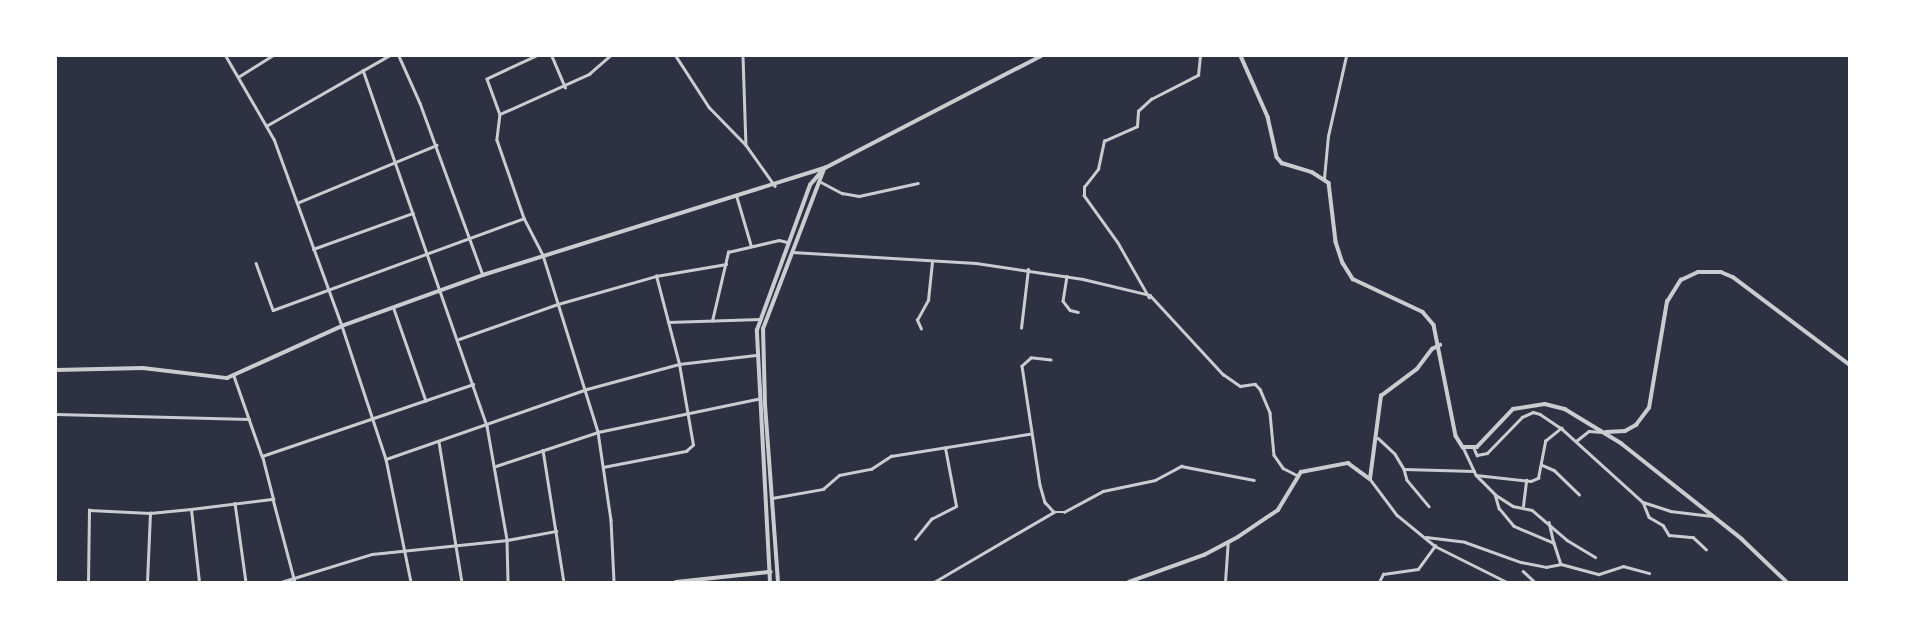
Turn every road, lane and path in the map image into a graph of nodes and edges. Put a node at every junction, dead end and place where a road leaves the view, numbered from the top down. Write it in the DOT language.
graph roads {
  1 [pos="162,56"];
  2 [pos="166,56"];
  3 [pos="226,56"];
  4 [pos="272,56"];
  5 [pos="388,56"];
  6 [pos="399,56"];
  7 [pos="536,56"];
  8 [pos="552,56"];
  9 [pos="610,56"];
  10 [pos="676,56"];
  11 [pos="743,56"];
  12 [pos="1041,56"];
  13 [pos="1200,56"];
  14 [pos="1241,56"];
  15 [pos="1346,56"];
  16 [pos="363,70"];
  17 [pos="238,77"];
  18 [pos="565,87"];
  19 [pos="500,114"];
  20 [pos="266,126"];
  21 [pos="746,144"];
  22 [pos="436,145"];
  23 [pos="396,163"];
  24 [pos="825,168"];
  25 [pos="1324,178"];
  26 [pos="821,182"];
  27 [pos="918,183"];
  28 [pos="775,186"];
  29 [pos="737,197"];
  30 [pos="297,203"];
  31 [pos="413,213"];
  32 [pos="524,218"];
  33 [pos="470,238"];
  34 [pos="788,242"];
  35 [pos="751,245"];
  36 [pos="314,249"];
  37 [pos="426,252"];
  38 [pos="791,252"];
  39 [pos="543,255"];
  40 [pos="932,262"];
  41 [pos="256,263"];
  42 [pos="726,264"];
  43 [pos="1028,269"];
  44 [pos="483,275"];
  45 [pos="656,276"];
  46 [pos="1067,276"];
  47 [pos="328,289"];
  48 [pos="439,291"];
  49 [pos="1147,294"];
  50 [pos="1149,298"];
  51 [pos="558,304"];
  52 [pos="394,309"];
  53 [pos="1078,312"];
  54 [pos="760,319"];
  55 [pos="712,320"];
  56 [pos="668,322"];
  57 [pos="342,326"];
  58 [pos="1021,328"];
  59 [pos="920,329"];
  60 [pos="459,339"];
  61 [pos="1440,345"];
  62 [pos="757,355"];
  63 [pos="1051,360"];
  64 [pos="679,364"];
  65 [pos="1849,364"];
  66 [pos="56,370"];
  67 [pos="234,376"];
  68 [pos="473,384"];
  69 [pos="587,389"];
  70 [pos="758,399"];
  71 [pos="426,401"];
  72 [pos="689,412"];
  73 [pos="56,414"];
  74 [pos="374,418"];
  75 [pos="249,419"];
  76 [pos="487,426"];
  77 [pos="1561,428"];
  78 [pos="598,432"];
  79 [pos="1605,432"];
  80 [pos="1030,434"];
  81 [pos="1378,438"];
  82 [pos="1576,441"];
  83 [pos="439,442"];
  84 [pos="1463,447"];
  85 [pos="945,448"];
  86 [pos="1474,448"];
  87 [pos="543,450"];
  88 [pos="262,456"];
  89 [pos="386,459"];
  90 [pos="1542,465"];
  91 [pos="496,466"];
  92 [pos="603,467"];
  93 [pos="1404,469"];
  94 [pos="1474,471"];
  95 [pos="1297,475"];
  96 [pos="1476,475"];
  97 [pos="1370,479"];
  98 [pos="1254,480"];
  99 [pos="1526,480"];
  100 [pos="1495,494"];
  101 [pos="1579,494"];
  102 [pos="274,498"];
  103 [pos="772,498"];
  104 [pos="1643,502"];
  105 [pos="235,503"];
  106 [pos="1429,506"];
  107 [pos="1523,506"];
  108 [pos="191,509"];
  109 [pos="1054,512"];
  110 [pos="150,513"];
  111 [pos="1712,516"];
  112 [pos="1549,522"];
  113 [pos="556,531"];
  114 [pos="1426,536"];
  115 [pos="915,539"];
  116 [pos="507,540"];
  117 [pos="1228,543"];
  118 [pos="1554,543"];
  119 [pos="457,545"];
  120 [pos="1435,546"];
  121 [pos="405,550"];
  122 [pos="1706,550"];
  123 [pos="1595,557"];
  124 [pos="1561,564"];
  125 [pos="1523,571"];
  126 [pos="770,572"];
  127 [pos="1649,573"];
  128 [pos="295,577"];
  129 [pos="702,581"];
  130 [pos="88,582"];
  131 [pos="147,582"];
  132 [pos="199,582"];
  133 [pos="246,582"];
  134 [pos="281,582"];
  135 [pos="295,582"];
  136 [pos="411,582"];
  137 [pos="462,582"];
  138 [pos="508,582"];
  139 [pos="564,582"];
  140 [pos="614,582"];
  141 [pos="676,582"];
  142 [pos="770,582"];
  143 [pos="778,582"];
  144 [pos="934,582"];
  145 [pos="1129,582"];
  146 [pos="1225,582"];
  147 [pos="1378,582"];
  148 [pos="1507,582"];
  149 [pos="1535,582"];
  150 [pos="1788,582"];
  1 -- 2 [label="street"];
  3 -- 17 [label="street"];
  4 -- 17 [label="street"];
  5 -- 16 [label="street"];
  6 -- 22 [label="street"];
  7 -- 19 [label="street"];
  8 -- 18 [label="street"];
  9 -- 18 [label="street"];
  10 -- 21 [label="street"];
  11 -- 21 [label="street"];
  12 -- 24 [label="street"];
  13 -- 49 [label="street"];
  14 -- 25 [label="street"];
  15 -- 25 [label="street"];
  16 -- 20 [label="street"];
  16 -- 23 [label="street"];
  17 -- 20 [label="street"];
  18 -- 19 [label="street"];
  19 -- 32 [label="street"];
  20 -- 30 [label="street"];
  21 -- 28 [label="street"];
  22 -- 23 [label="street"];
  22 -- 33 [label="street"];
  23 -- 30 [label="street"];
  23 -- 31 [label="street"];
  24 -- 26 [label="street"];
  24 -- 28 [label="street"];
  24 -- 34 [label="street"];
  25 -- 61 [label="street"];
  26 -- 27 [label="street"];
  26 -- 38 [label="street"];
  28 -- 29 [label="street"];
  29 -- 35 [label="street"];
  29 -- 39 [label="street"];
  30 -- 36 [label="street"];
  31 -- 36 [label="street"];
  31 -- 37 [label="street"];
  32 -- 33 [label="street"];
  32 -- 39 [label="street"];
  33 -- 37 [label="street"];
  33 -- 44 [label="street"];
  34 -- 35 [label="street"];
  34 -- 54 [label="street"];
  35 -- 42 [label="street"];
  36 -- 47 [label="street"];
  37 -- 47 [label="street"];
  37 -- 48 [label="street"];
  38 -- 40 [label="street"];
  38 -- 103 [label="street"];
  39 -- 44 [label="street"];
  39 -- 51 [label="street"];
  40 -- 43 [label="street"];
  40 -- 59 [label="street"];
  41 -- 47 [label="street"];
  42 -- 45 [label="street"];
  42 -- 55 [label="street"];
  43 -- 46 [label="street"];
  43 -- 58 [label="street"];
  44 -- 48 [label="street"];
  45 -- 51 [label="street"];
  45 -- 56 [label="street"];
  46 -- 49 [label="street"];
  46 -- 53 [label="street"];
  47 -- 57 [label="street"];
  48 -- 52 [label="street"];
  48 -- 60 [label="street"];
  49 -- 50 [label="street"];
  49 -- 95 [label="street"];
  51 -- 60 [label="street"];
  51 -- 69 [label="street"];
  52 -- 57 [label="street"];
  52 -- 71 [label="street"];
  54 -- 55 [label="street"];
  54 -- 62 [label="street"];
  55 -- 56 [label="street"];
  56 -- 64 [label="street"];
  57 -- 67 [label="street"];
  57 -- 74 [label="street"];
  60 -- 68 [label="street"];
  61 -- 81 [label="street"];
  61 -- 84 [label="street"];
  62 -- 64 [label="street"];
  62 -- 70 [label="street"];
  63 -- 80 [label="street"];
  64 -- 69 [label="street"];
  64 -- 72 [label="street"];
  65 -- 79 [label="street"];
  66 -- 67 [label="street"];
  67 -- 75 [label="street"];
  68 -- 71 [label="street"];
  68 -- 76 [label="street"];
  69 -- 76 [label="street"];
  69 -- 78 [label="street"];
  70 -- 72 [label="street"];
  70 -- 126 [label="street"];
  71 -- 74 [label="street"];
  72 -- 78 [label="street"];
  72 -- 92 [label="street"];
  73 -- 75 [label="street"];
  74 -- 88 [label="street"];
  74 -- 89 [label="street"];
  75 -- 88 [label="street"];
  76 -- 83 [label="street"];
  76 -- 91 [label="street"];
  77 -- 82 [label="street"];
  77 -- 86 [label="street"];
  77 -- 90 [label="street"];
  78 -- 87 [label="street"];
  78 -- 92 [label="street"];
  79 -- 82 [label="street"];
  79 -- 86 [label="street"];
  79 -- 111 [label="street"];
  80 -- 85 [label="street"];
  80 -- 109 [label="street"];
  81 -- 93 [label="street"];
  81 -- 97 [label="street"];
  82 -- 104 [label="street"];
  83 -- 89 [label="street"];
  83 -- 119 [label="street"];
  84 -- 86 [label="street"];
  84 -- 94 [label="street"];
  85 -- 103 [label="street"];
  85 -- 115 [label="street"];
  87 -- 91 [label="street"];
  87 -- 113 [label="street"];
  88 -- 102 [label="street"];
  89 -- 121 [label="street"];
  90 -- 99 [label="street"];
  90 -- 101 [label="street"];
  91 -- 116 [label="street"];
  92 -- 140 [label="street"];
  93 -- 94 [label="street"];
  93 -- 106 [label="street"];
  94 -- 96 [label="street"];
  95 -- 97 [label="street"];
  95 -- 117 [label="street"];
  96 -- 99 [label="street"];
  96 -- 100 [label="street"];
  97 -- 114 [label="street"];
  98 -- 109 [label="street"];
  99 -- 107 [label="street"];
  100 -- 107 [label="street"];
  100 -- 118 [label="street"];
  102 -- 105 [label="street"];
  102 -- 128 [label="street"];
  103 -- 143 [label="street"];
  104 -- 111 [label="street"];
  104 -- 122 [label="street"];
  105 -- 108 [label="street"];
  105 -- 133 [label="street"];
  107 -- 112 [label="street"];
  108 -- 110 [label="street"];
  108 -- 132 [label="street"];
  109 -- 144 [label="street"];
  110 -- 130 [label="street"];
  110 -- 131 [label="street"];
  111 -- 150 [label="street"];
  112 -- 118 [label="street"];
  112 -- 123 [label="street"];
  113 -- 116 [label="street"];
  113 -- 139 [label="street"];
  114 -- 120 [label="street"];
  114 -- 124 [label="street"];
  116 -- 119 [label="street"];
  116 -- 138 [label="street"];
  117 -- 145 [label="street"];
  117 -- 146 [label="street"];
  118 -- 124 [label="street"];
  119 -- 121 [label="street"];
  119 -- 137 [label="street"];
  120 -- 147 [label="street"];
  120 -- 148 [label="street"];
  121 -- 128 [label="street"];
  121 -- 136 [label="street"];
  124 -- 127 [label="street"];
  125 -- 149 [label="street"];
  126 -- 129 [label="street"];
  126 -- 142 [label="street"];
  128 -- 134 [label="street"];
  128 -- 135 [label="street"];
  129 -- 141 [label="street"];
}
